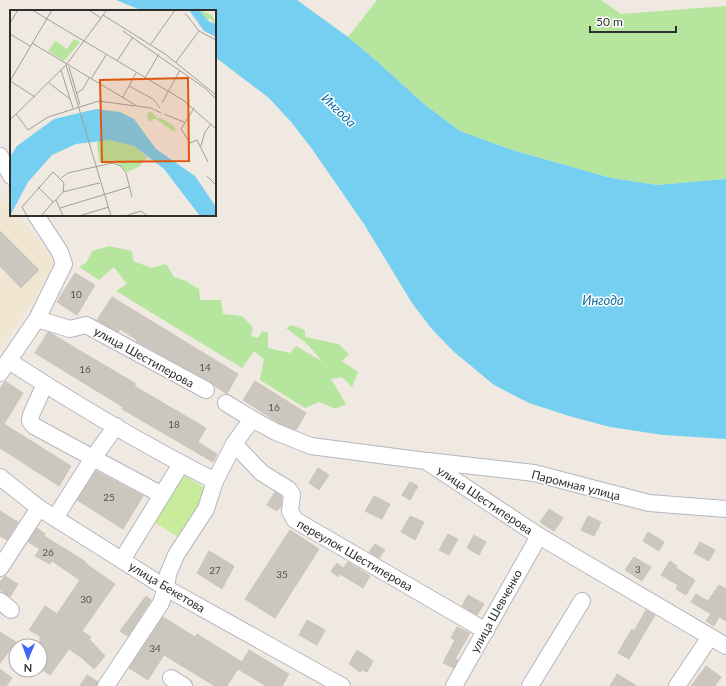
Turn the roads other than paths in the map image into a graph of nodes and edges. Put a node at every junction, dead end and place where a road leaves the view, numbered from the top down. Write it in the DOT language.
graph roads {
  1 [pos="0,156"];
  2 [pos="10,174"];
  3 [pos="37,216"];
  4 [pos="37,319"];
  5 [pos="4,367"];
  6 [pos="45,384"];
  7 [pos="206,390"];
  8 [pos="226,403"];
  9 [pos="252,419"];
  10 [pos="116,426"];
  11 [pos="234,444"];
  12 [pos="93,458"];
  13 [pos="426,461"];
  14 [pos="181,464"];
  15 [pos="0,477"];
  16 [pos="215,481"];
  17 [pos="162,495"];
  18 [pos="39,508"];
  19 [pos="726,509"];
  20 [pos="55,518"];
  21 [pos="538,536"];
  22 [pos="122,560"];
  23 [pos="0,568"];
  24 [pos="166,588"];
  25 [pos="582,601"];
  26 [pos="486,631"];
  27 [pos="710,637"];
  28 [pos="726,646"];
  29 [pos="106,686"];
  30 [pos="342,686"];
  31 [pos="454,686"];
  32 [pos="530,686"];
  33 [pos="677,686"];
  1 -- 2 [label="street"];
  3 -- 4 [label="street"];
  4 -- 5 [label="street"];
  4 -- 7 [label="street, улица Шестиперова"];
  5 -- 6 [label="street"];
  6 -- 10 [label="street"];
  6 -- 12 [label="street"];
  8 -- 9 [label="street, улица Шестиперова"];
  9 -- 11 [label="street"];
  9 -- 13 [label="street, улица Шестиперова"];
  10 -- 12 [label="street"];
  10 -- 14 [label="street"];
  11 -- 16 [label="street"];
  11 -- 26 [label="street, переулок Шестиперова"];
  12 -- 17 [label="street"];
  12 -- 20 [label="street"];
  13 -- 19 [label="street, Паромная улица"];
  13 -- 21 [label="street, улица Шестиперова"];
  14 -- 16 [label="street"];
  14 -- 17 [label="street"];
  15 -- 18 [label="street, улица Бекетова"];
  16 -- 24 [label="street"];
  17 -- 22 [label="street"];
  18 -- 20 [label="street, улица Бекетова"];
  18 -- 23 [label="street"];
  20 -- 22 [label="street, улица Бекетова"];
  21 -- 26 [label="street, улица Шевченко"];
  21 -- 27 [label="street, улица Шестиперова"];
  22 -- 24 [label="street, улица Бекетова"];
  24 -- 29 [label="street"];
  24 -- 30 [label="street, улица Бекетова"];
  25 -- 32 [label="street"];
  26 -- 31 [label="street, улица Шевченко"];
  27 -- 28 [label="street, улица Шестиперова"];
  27 -- 33 [label="street"];
}
